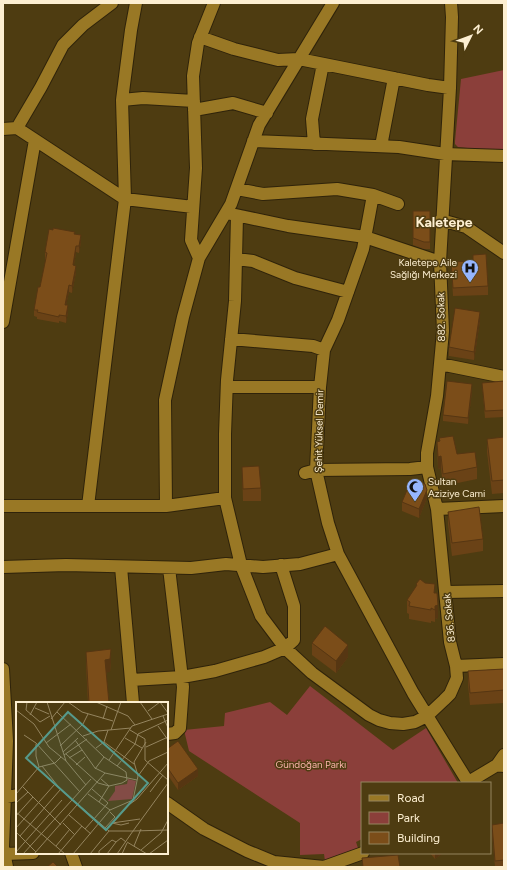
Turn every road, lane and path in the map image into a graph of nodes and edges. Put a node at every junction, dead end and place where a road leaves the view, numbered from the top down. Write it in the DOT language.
graph roads {
  1 [pos="112,3"];
  2 [pos="136,3"];
  3 [pos="214,3"];
  4 [pos="333,3"];
  5 [pos="451,3"];
  6 [pos="200,37"];
  7 [pos="299,59"];
  8 [pos="323,64"];
  9 [pos="394,78"];
  10 [pos="450,88"];
  11 [pos="122,100"];
  12 [pos="194,106"];
  13 [pos="266,113"];
  14 [pos="3,128"];
  15 [pos="17,128"];
  16 [pos="35,140"];
  17 [pos="253,141"];
  18 [pos="314,144"];
  19 [pos="381,146"];
  20 [pos="446,154"];
  21 [pos="504,156"];
  22 [pos="237,189"];
  23 [pos="373,195"];
  24 [pos="126,199"];
  25 [pos="398,204"];
  26 [pos="193,207"];
  27 [pos="232,214"];
  28 [pos="441,220"];
  29 [pos="365,237"];
  30 [pos="504,253"];
  31 [pos="199,258"];
  32 [pos="236,258"];
  33 [pos="440,262"];
  34 [pos="348,292"];
  35 [pos="3,317"];
  36 [pos="231,339"];
  37 [pos="324,350"];
  38 [pos="440,364"];
  39 [pos="504,377"];
  40 [pos="227,387"];
  41 [pos="320,387"];
  42 [pos="427,467"];
  43 [pos="310,472"];
  44 [pos="225,498"];
  45 [pos="3,506"];
  46 [pos="88,506"];
  47 [pos="166,506"];
  48 [pos="504,506"];
  49 [pos="437,509"];
  50 [pos="338,554"];
  51 [pos="241,565"];
  52 [pos="281,565"];
  53 [pos="121,567"];
  54 [pos="3,568"];
  55 [pos="169,568"];
  56 [pos="504,591"];
  57 [pos="446,592"];
  58 [pos="285,648"];
  59 [pos="504,664"];
  60 [pos="456,666"];
  61 [pos="3,669"];
  62 [pos="182,677"];
  63 [pos="131,680"];
  64 [pos="133,702"];
  65 [pos="427,716"];
  66 [pos="168,734"];
  67 [pos="9,741"];
  68 [pos="504,755"];
  69 [pos="500,766"];
  70 [pos="468,782"];
  71 [pos="8,797"];
  72 [pos="168,804"];
  73 [pos="4,854"];
  74 [pos="16,854"];
  75 [pos="71,854"];
  76 [pos="361,854"];
  77 [pos="278,864"];
  78 [pos="7,867"];
  79 [pos="76,867"];
  1 -- 15 [label="street"];
  2 -- 11 [label="street"];
  3 -- 6 [label="street"];
  4 -- 7 [label="street"];
  5 -- 10 [label="street, 882. Sokak"];
  6 -- 7 [label="street"];
  6 -- 12 [label="street"];
  7 -- 8 [label="street"];
  7 -- 13 [label="street"];
  8 -- 9 [label="street"];
  8 -- 18 [label="street"];
  9 -- 10 [label="street"];
  9 -- 19 [label="street"];
  10 -- 20 [label="street, 882. Sokak"];
  11 -- 12 [label="street"];
  11 -- 24 [label="street"];
  12 -- 13 [label="street"];
  12 -- 26 [label="street"];
  13 -- 17 [label="street"];
  14 -- 15 [label="street"];
  15 -- 16 [label="street"];
  16 -- 24 [label="street"];
  16 -- 35 [label="street"];
  17 -- 18 [label="street"];
  17 -- 22 [label="street"];
  18 -- 19 [label="street"];
  19 -- 20 [label="street"];
  20 -- 21 [label="street"];
  20 -- 28 [label="street, 882. Sokak"];
  22 -- 23 [label="street"];
  22 -- 27 [label="street"];
  23 -- 25 [label="street"];
  23 -- 29 [label="street, Şehit Yüksel Demir"];
  24 -- 26 [label="street"];
  24 -- 46 [label="street"];
  26 -- 31 [label="street"];
  27 -- 29 [label="street"];
  27 -- 31 [label="street"];
  27 -- 32 [label="street"];
  28 -- 30 [label="street"];
  28 -- 33 [label="street, 882. Sokak"];
  29 -- 33 [label="street"];
  29 -- 34 [label="street, Şehit Yüksel Demir"];
  31 -- 47 [label="street"];
  32 -- 34 [label="street"];
  32 -- 36 [label="street"];
  33 -- 38 [label="street, 882. Sokak"];
  34 -- 37 [label="street, Şehit Yüksel Demir"];
  36 -- 37 [label="street"];
  36 -- 40 [label="street"];
  37 -- 41 [label="street, Şehit Yüksel Demir"];
  38 -- 39 [label="street"];
  38 -- 42 [label="street, 882. Sokak"];
  40 -- 41 [label="street"];
  40 -- 44 [label="street"];
  41 -- 43 [label="street, Şehit Yüksel Demir"];
  42 -- 43 [label="street"];
  42 -- 49 [label="street, 882. Sokak"];
  43 -- 50 [label="street, Şehit Yüksel Demir"];
  44 -- 47 [label="street"];
  44 -- 51 [label="street"];
  45 -- 46 [label="street"];
  46 -- 47 [label="street"];
  48 -- 49 [label="street"];
  49 -- 57 [label="street, 836. Sokak"];
  50 -- 52 [label="street"];
  50 -- 65 [label="street, Şehit Yüksel Demir"];
  51 -- 52 [label="street"];
  51 -- 55 [label="street"];
  51 -- 58 [label="street"];
  52 -- 58 [label="street"];
  53 -- 54 [label="street"];
  53 -- 55 [label="street"];
  53 -- 63 [label="street"];
  55 -- 62 [label="street"];
  56 -- 57 [label="street"];
  57 -- 60 [label="street, 836. Sokak"];
  58 -- 62 [label="street"];
  58 -- 65 [label="street"];
  59 -- 60 [label="street"];
  60 -- 65 [label="street, 836. Sokak"];
  61 -- 67 [label="street"];
  62 -- 63 [label="street"];
  62 -- 66 [label="street"];
  63 -- 64 [label="street"];
  65 -- 70 [label="street, Şehit Yüksel Demir"];
  67 -- 71 [label="street"];
  68 -- 69 [label="street"];
  69 -- 70 [label="street"];
  71 -- 73 [label="street"];
  72 -- 77 [label="street"];
  73 -- 74 [label="street"];
  73 -- 78 [label="street"];
  75 -- 79 [label="street"];
  76 -- 77 [label="street"];
}
